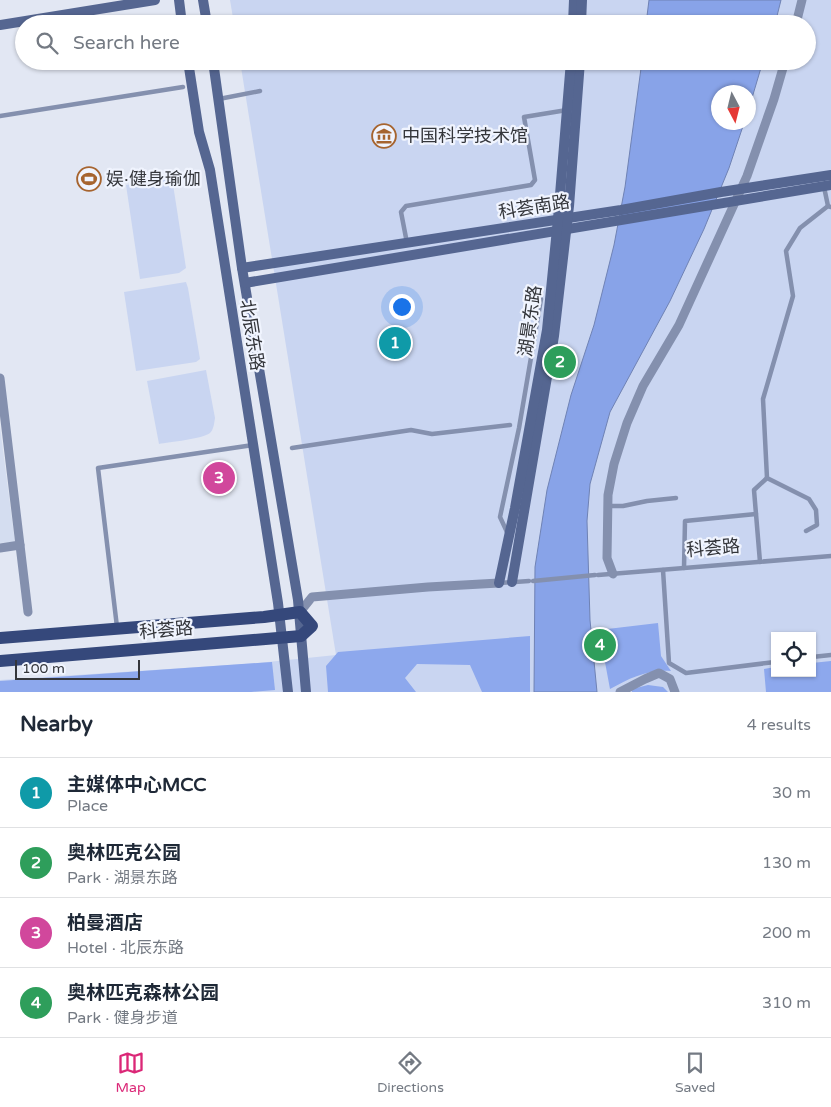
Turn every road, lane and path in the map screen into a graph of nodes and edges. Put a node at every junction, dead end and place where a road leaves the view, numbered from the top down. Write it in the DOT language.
graph roads {
  1 [pos="155,0"];
  2 [pos="179,0"];
  3 [pos="203,0"];
  4 [pos="574,0"];
  5 [pos="582,0"];
  6 [pos="802,0"];
  7 [pos="62,15"];
  8 [pos="181,15"];
  9 [pos="206,15"];
  10 [pos="573,15"];
  11 [pos="581,15"];
  12 [pos="798,15"];
  13 [pos="15,23"];
  14 [pos="0,25"];
  15 [pos="190,70"];
  16 [pos="214,70"];
  17 [pos="570,70"];
  18 [pos="579,70"];
  19 [pos="782,70"];
  20 [pos="183,87"];
  21 [pos="260,92"];
  22 [pos="218,99"];
  23 [pos="568,110"];
  24 [pos="0,116"];
  25 [pos="831,175"];
  26 [pos="828,185"];
  27 [pos="741,189"];
  28 [pos="735,200"];
  29 [pos="829,206"];
  30 [pos="621,215"];
  31 [pos="563,218"];
  32 [pos="561,230"];
  33 [pos="407,243"];
  34 [pos="242,268"];
  35 [pos="245,283"];
  36 [pos="541,299"];
  37 [pos="0,378"];
  38 [pos="510,426"];
  39 [pos="253,445"];
  40 [pos="292,448"];
  41 [pos="767,478"];
  42 [pos="676,498"];
  43 [pos="608,506"];
  44 [pos="756,514"];
  45 [pos="806,531"];
  46 [pos="509,535"];
  47 [pos="20,545"];
  48 [pos="507,547"];
  49 [pos="0,548"];
  50 [pos="518,549"];
  51 [pos="831,556"];
  52 [pos="760,562"];
  53 [pos="684,568"];
  54 [pos="662,570"];
  55 [pos="613,574"];
  56 [pos="512,582"];
  57 [pos="499,583"];
  58 [pos="28,612"];
  59 [pos="300,612"];
  60 [pos="279,615"];
  61 [pos="117,628"];
  62 [pos="301,636"];
  63 [pos="0,638"];
  64 [pos="282,638"];
  65 [pos="831,655"];
  66 [pos="816,657"];
  67 [pos="0,661"];
  68 [pos="771,662"];
  69 [pos="625,691"];
  70 [pos="288,692"];
  71 [pos="306,692"];
  72 [pos="674,692"];
  1 -- 7 [label="street"];
  2 -- 8 [label="street"];
  3 -- 9 [label="street"];
  4 -- 10 [label="street"];
  5 -- 11 [label="street"];
  6 -- 12 [label="street"];
  13 -- 14 [label="street"];
  15 -- 39 [label="street, 北辰东路"];
  16 -- 22 [label="street, 北辰东路"];
  17 -- 23 [label="street, 湖景东路"];
  18 -- 31 [label="street, 湖景东路"];
  19 -- 27 [label="street"];
  20 -- 24 [label="lane"];
  21 -- 22 [label="lane"];
  22 -- 34 [label="street, 北辰东路"];
  23 -- 31 [label="street, 湖景东路"];
  23 -- 33 [label="lane"];
  25 -- 27 [label="street, 科荟南路"];
  26 -- 28 [label="street, 科荟南路"];
  26 -- 29 [label="lane"];
  27 -- 28 [label="street"];
  27 -- 30 [label="street, 科荟南路"];
  28 -- 30 [label="street, 科荟南路"];
  28 -- 43 [label="street"];
  29 -- 41 [label="lane"];
  30 -- 31 [label="street, 科荟南路"];
  30 -- 32 [label="street, 科荟南路"];
  31 -- 32 [label="street, 湖景东路"];
  31 -- 33 [label="street, 科荟南路"];
  32 -- 35 [label="street, 科荟南路"];
  32 -- 46 [label="street, 湖景东路"];
  32 -- 50 [label="street, 湖景东路"];
  33 -- 34 [label="street, 科荟南路"];
  34 -- 35 [label="street, 北辰东路"];
  35 -- 59 [label="street, 北辰东路"];
  36 -- 46 [label="lane"];
  37 -- 47 [label="street"];
  38 -- 40 [label="lane"];
  39 -- 60 [label="street, 北辰东路"];
  39 -- 61 [label="lane"];
  41 -- 44 [label="lane"];
  41 -- 45 [label="lane"];
  42 -- 43 [label="lane"];
  43 -- 55 [label="street"];
  44 -- 52 [label="lane"];
  44 -- 53 [label="lane"];
  46 -- 48 [label="street, 湖景东路"];
  47 -- 49 [label="street"];
  47 -- 58 [label="street"];
  48 -- 50 [label="street"];
  48 -- 57 [label="street, 湖景东路"];
  50 -- 56 [label="street, 湖景东路"];
  51 -- 52 [label="lane, 科荟路"];
  52 -- 53 [label="lane, 科荟路"];
  53 -- 54 [label="lane, 科荟路"];
  54 -- 55 [label="lane, 科荟路"];
  54 -- 68 [label="lane"];
  55 -- 56 [label="lane, 科荟路"];
  56 -- 57 [label="lane, 科荟路"];
  57 -- 59 [label="street, 科荟路"];
  59 -- 60 [label="main road, 科荟路"];
  59 -- 62 [label="main road"];
  60 -- 61 [label="main road, 科荟路"];
  60 -- 64 [label="street, 北辰东路"];
  61 -- 63 [label="main road, 科荟路"];
  62 -- 64 [label="main road, 科荟路"];
  62 -- 71 [label="street"];
  64 -- 67 [label="main road, 科荟路"];
  64 -- 70 [label="street, 北辰东路"];
  65 -- 66 [label="lane"];
  69 -- 72 [label="street"];
}
